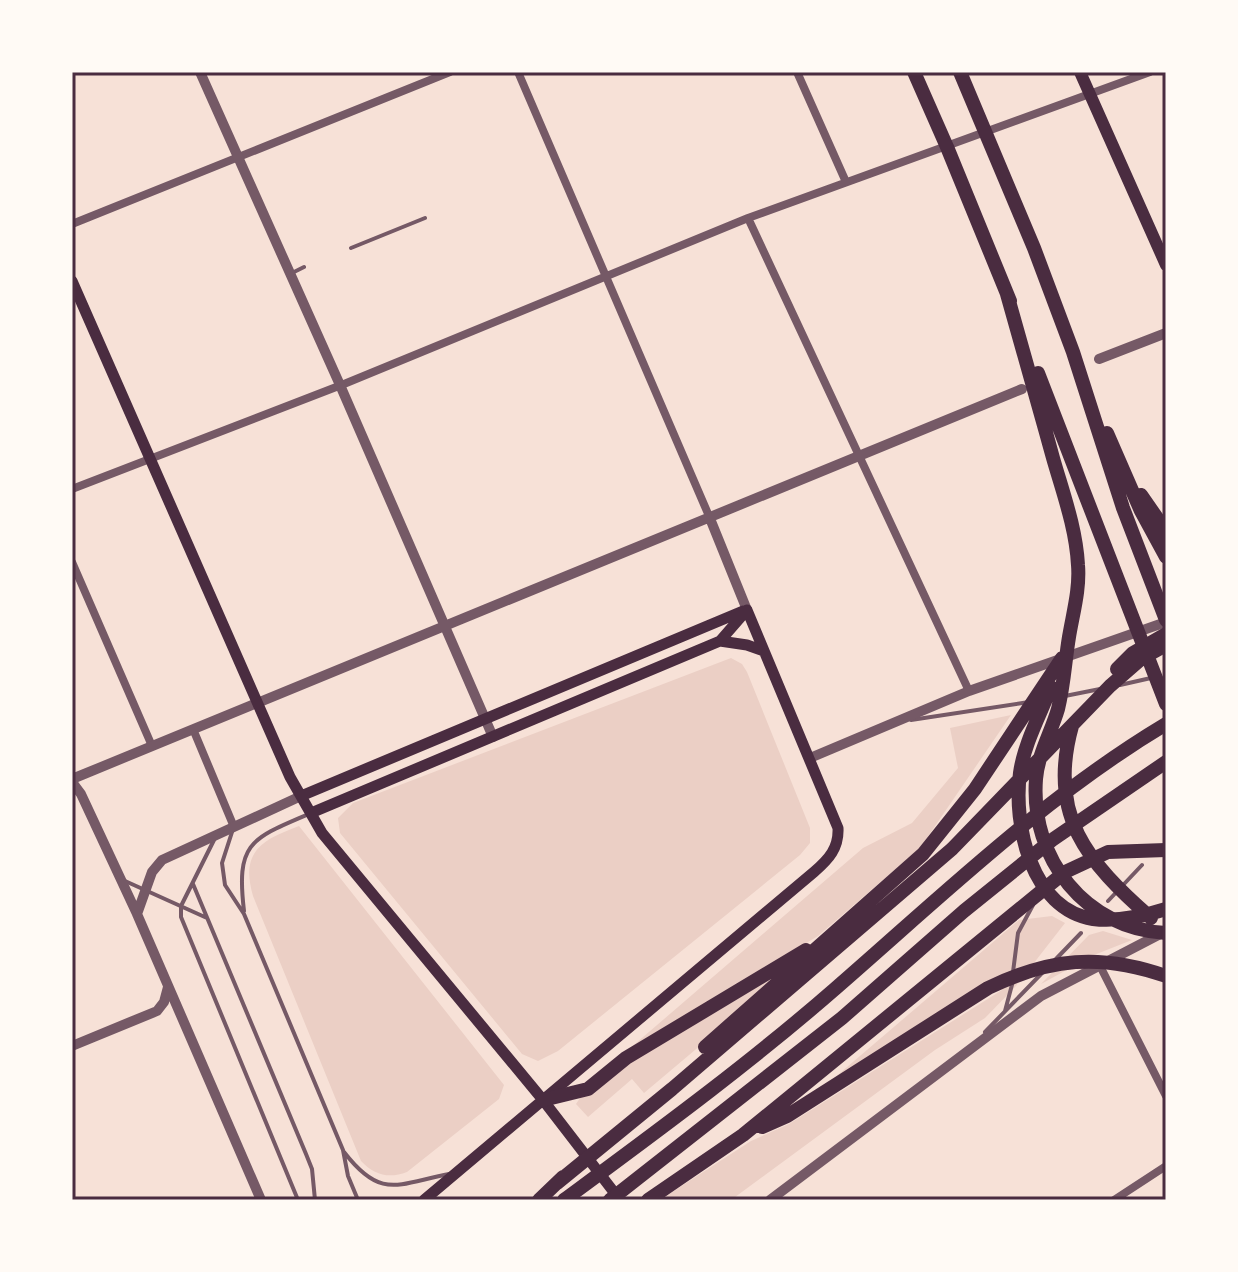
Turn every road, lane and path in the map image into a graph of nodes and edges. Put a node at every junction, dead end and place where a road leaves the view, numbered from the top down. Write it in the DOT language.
graph roads {
  1 [pos="200,72"];
  2 [pos="450,72"];
  3 [pos="518,72"];
  4 [pos="797,72"];
  5 [pos="914,72"];
  6 [pos="960,72"];
  7 [pos="1080,72"];
  8 [pos="1150,72"];
  9 [pos="1089,94"];
  10 [pos="238,158"];
  11 [pos="846,182"];
  12 [pos="425,218"];
  13 [pos="748,218"];
  14 [pos="72,224"];
  15 [pos="351,248"];
  16 [pos="1166,265"];
  17 [pos="304,267"];
  18 [pos="291,273"];
  19 [pos="607,276"];
  20 [pos="72,281"];
  21 [pos="1007,294"];
  22 [pos="1166,333"];
  23 [pos="1073,352"];
  24 [pos="1099,359"];
  25 [pos="340,385"];
  26 [pos="1022,389"];
  27 [pos="858,456"];
  28 [pos="150,458"];
  29 [pos="1119,461"];
  30 [pos="72,489"];
  31 [pos="709,516"];
  32 [pos="1166,531"];
  33 [pos="1166,557"];
  34 [pos="72,562"];
  35 [pos="747,610"];
  36 [pos="1166,621"];
  37 [pos="445,625"];
  38 [pos="1166,634"];
  39 [pos="1069,638"];
  40 [pos="720,641"];
  41 [pos="1166,645"];
  42 [pos="764,651"];
  43 [pos="1062,658"];
  44 [pos="1166,675"];
  45 [pos="969,691"];
  46 [pos="257,703"];
  47 [pos="1166,704"];
  48 [pos="485,719"];
  49 [pos="889,724"];
  50 [pos="1166,724"];
  51 [pos="193,729"];
  52 [pos="493,737"];
  53 [pos="152,746"];
  54 [pos="810,758"];
  55 [pos="1166,762"];
  56 [pos="72,780"];
  57 [pos="301,796"];
  58 [pos="311,813"];
  59 [pos="234,827"];
  60 [pos="216,835"];
  61 [pos="1166,850"];
  62 [pos="1142,865"];
  63 [pos="119,878"];
  64 [pos="193,884"];
  65 [pos="1048,884"];
  66 [pos="143,892"];
  67 [pos="1108,901"];
  68 [pos="181,906"];
  69 [pos="1166,909"];
  70 [pos="137,914"];
  71 [pos="244,914"];
  72 [pos="207,918"];
  73 [pos="850,920"];
  74 [pos="1166,932"];
  75 [pos="1081,933"];
  76 [pos="1099,964"];
  77 [pos="1166,976"];
  78 [pos="168,987"];
  79 [pos="1005,1014"];
  80 [pos="72,1046"];
  81 [pos="964,1052"];
  82 [pos="668,1086"];
  83 [pos="1166,1096"];
  84 [pos="543,1100"];
  85 [pos="743,1135"];
  86 [pos="343,1150"];
  87 [pos="1166,1166"];
  88 [pos="459,1171"];
  89 [pos="261,1200"];
  90 [pos="298,1200"];
  91 [pos="315,1200"];
  92 [pos="358,1200"];
  93 [pos="424,1200"];
  94 [pos="539,1200"];
  95 [pos="564,1200"];
  96 [pos="610,1200"];
  97 [pos="620,1200"];
  98 [pos="648,1200"];
  99 [pos="770,1200"];
  100 [pos="1114,1200"];
  1 -- 10 [label="street"];
  2 -- 10 [label="street"];
  3 -- 19 [label="street"];
  4 -- 11 [label="street"];
  5 -- 21 [label="highway"];
  6 -- 23 [label="highway"];
  7 -- 9 [label="main road"];
  8 -- 9 [label="street"];
  9 -- 11 [label="street"];
  9 -- 16 [label="main road"];
  10 -- 14 [label="street"];
  10 -- 18 [label="street"];
  11 -- 13 [label="street"];
  12 -- 15 [label="lane"];
  13 -- 19 [label="street"];
  13 -- 27 [label="street"];
  17 -- 18 [label="lane"];
  18 -- 25 [label="street"];
  19 -- 25 [label="street"];
  19 -- 31 [label="street"];
  20 -- 28 [label="main road"];
  21 -- 39 [label="highway"];
  21 -- 47 [label="highway"];
  22 -- 24 [label="street"];
  23 -- 29 [label="highway"];
  23 -- 36 [label="highway"];
  25 -- 28 [label="street"];
  25 -- 37 [label="street"];
  26 -- 27 [label="street"];
  27 -- 31 [label="street"];
  27 -- 45 [label="street"];
  28 -- 30 [label="street"];
  28 -- 46 [label="main road"];
  29 -- 32 [label="highway"];
  29 -- 33 [label="highway"];
  31 -- 35 [label="street"];
  31 -- 37 [label="street"];
  34 -- 53 [label="street"];
  35 -- 40 [label="main road"];
  35 -- 42 [label="main road"];
  35 -- 48 [label="main road"];
  36 -- 45 [label="street"];
  37 -- 46 [label="street"];
  37 -- 48 [label="street"];
  38 -- 74 [label="highway"];
  39 -- 43 [label="highway"];
  39 -- 74 [label="highway"];
  40 -- 42 [label="main road"];
  40 -- 52 [label="main road"];
  41 -- 82 [label="highway"];
  42 -- 54 [label="main road"];
  43 -- 69 [label="highway"];
  43 -- 73 [label="highway"];
  44 -- 49 [label="lane"];
  45 -- 49 [label="street"];
  46 -- 51 [label="street"];
  46 -- 57 [label="main road"];
  48 -- 52 [label="street"];
  48 -- 57 [label="main road"];
  49 -- 54 [label="street"];
  50 -- 95 [label="highway"];
  51 -- 53 [label="street"];
  51 -- 59 [label="street"];
  52 -- 58 [label="main road"];
  53 -- 56 [label="street"];
  54 -- 84 [label="main road"];
  55 -- 96 [label="highway"];
  56 -- 63 [label="street"];
  57 -- 58 [label="main road"];
  57 -- 59 [label="street"];
  58 -- 71 [label="lane"];
  58 -- 84 [label="main road"];
  59 -- 60 [label="street"];
  59 -- 71 [label="lane"];
  60 -- 64 [label="lane"];
  60 -- 66 [label="street"];
  61 -- 65 [label="highway"];
  62 -- 67 [label="lane"];
  63 -- 66 [label="lane"];
  63 -- 70 [label="street"];
  64 -- 68 [label="lane"];
  64 -- 72 [label="lane"];
  65 -- 79 [label="lane"];
  65 -- 85 [label="highway"];
  66 -- 68 [label="lane"];
  66 -- 70 [label="street"];
  68 -- 72 [label="lane"];
  68 -- 90 [label="lane"];
  70 -- 78 [label="street"];
  71 -- 86 [label="lane"];
  72 -- 91 [label="lane"];
  73 -- 82 [label="highway"];
  73 -- 84 [label="highway"];
  74 -- 76 [label="street"];
  75 -- 79 [label="lane"];
  76 -- 81 [label="street"];
  76 -- 83 [label="street"];
  77 -- 85 [label="highway"];
  78 -- 80 [label="street"];
  78 -- 89 [label="street"];
  79 -- 81 [label="lane"];
  81 -- 99 [label="street"];
  82 -- 94 [label="highway"];
  84 -- 88 [label="main road"];
  84 -- 97 [label="main road"];
  85 -- 98 [label="highway"];
  86 -- 88 [label="lane"];
  86 -- 92 [label="lane"];
  87 -- 100 [label="street"];
  88 -- 93 [label="main road"];
}
